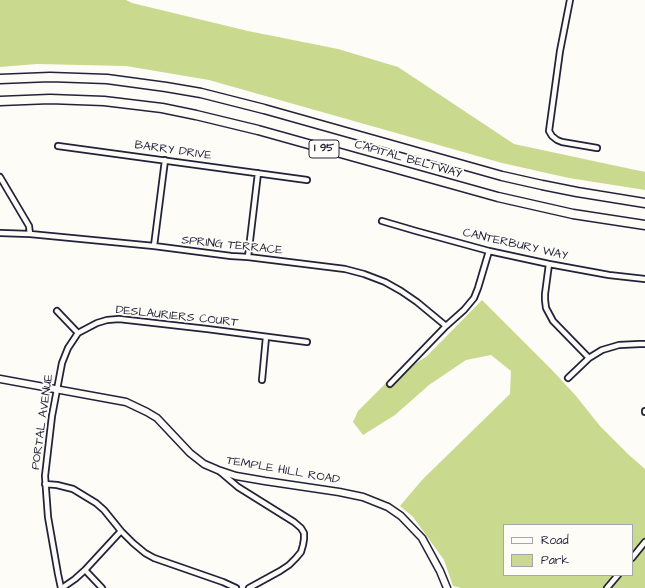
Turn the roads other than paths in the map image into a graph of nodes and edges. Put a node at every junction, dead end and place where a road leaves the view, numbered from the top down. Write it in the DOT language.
graph roads {
  1 [pos="570,0"];
  2 [pos="0,79"];
  3 [pos="0,101"];
  4 [pos="58,146"];
  5 [pos="597,148"];
  6 [pos="164,160"];
  7 [pos="258,173"];
  8 [pos="0,176"];
  9 [pos="307,180"];
  10 [pos="645,202"];
  11 [pos="382,220"];
  12 [pos="645,225"];
  13 [pos="0,233"];
  14 [pos="30,234"];
  15 [pos="154,246"];
  16 [pos="489,250"];
  17 [pos="248,257"];
  18 [pos="549,264"];
  19 [pos="645,278"];
  20 [pos="57,311"];
  21 [pos="446,326"];
  22 [pos="78,334"];
  23 [pos="266,336"];
  24 [pos="307,342"];
  25 [pos="645,344"];
  26 [pos="589,358"];
  27 [pos="0,375"];
  28 [pos="568,378"];
  29 [pos="0,379"];
  30 [pos="262,380"];
  31 [pos="16,381"];
  32 [pos="390,384"];
  33 [pos="56,389"];
  34 [pos="218,470"];
  35 [pos="45,484"];
  36 [pos="121,531"];
  37 [pos="645,542"];
  38 [pos="633,557"];
  39 [pos="84,570"];
  40 [pos="617,576"];
  41 [pos="62,588"];
  42 [pos="102,588"];
  43 [pos="236,588"];
  44 [pos="249,588"];
  45 [pos="447,588"];
  46 [pos="607,588"];
  1 -- 5 [label="street"];
  2 -- 10 [label="highway, CAPITAL BELTWAY / I 95"];
  3 -- 12 [label="highway, CAPITAL BELTWAY / I 95"];
  4 -- 6 [label="street, BARRY DRIVE"];
  6 -- 7 [label="street, BARRY DRIVE"];
  6 -- 15 [label="street"];
  7 -- 9 [label="street, BARRY DRIVE"];
  7 -- 17 [label="street"];
  8 -- 14 [label="street"];
  11 -- 16 [label="street, CANTERBURY WAY"];
  13 -- 14 [label="street, SPRING TERRACE"];
  14 -- 15 [label="street, SPRING TERRACE"];
  15 -- 17 [label="street, SPRING TERRACE"];
  16 -- 18 [label="street, CANTERBURY WAY"];
  16 -- 21 [label="street"];
  17 -- 21 [label="street, SPRING TERRACE"];
  18 -- 19 [label="street, CANTERBURY WAY"];
  18 -- 26 [label="street"];
  20 -- 22 [label="street"];
  21 -- 32 [label="street"];
  22 -- 23 [label="street, DESLAURIERS COURT"];
  22 -- 33 [label="street, PORTAL AVENUE"];
  23 -- 24 [label="street, DESLAURIERS COURT"];
  23 -- 30 [label="street"];
  25 -- 26 [label="street"];
  26 -- 28 [label="street"];
  27 -- 31 [label="main road"];
  29 -- 31 [label="main road, TEMPLE HILL ROAD"];
  31 -- 33 [label="main road, TEMPLE HILL ROAD"];
  33 -- 34 [label="main road, TEMPLE HILL ROAD"];
  33 -- 35 [label="street, PORTAL AVENUE"];
  34 -- 44 [label="street"];
  34 -- 45 [label="main road, TEMPLE HILL ROAD"];
  35 -- 36 [label="street"];
  35 -- 41 [label="street, PORTAL AVENUE"];
  36 -- 39 [label="street"];
  36 -- 43 [label="street"];
  37 -- 38 [label="street"];
  39 -- 41 [label="street"];
  39 -- 42 [label="street"];
  40 -- 46 [label="street"];
}
